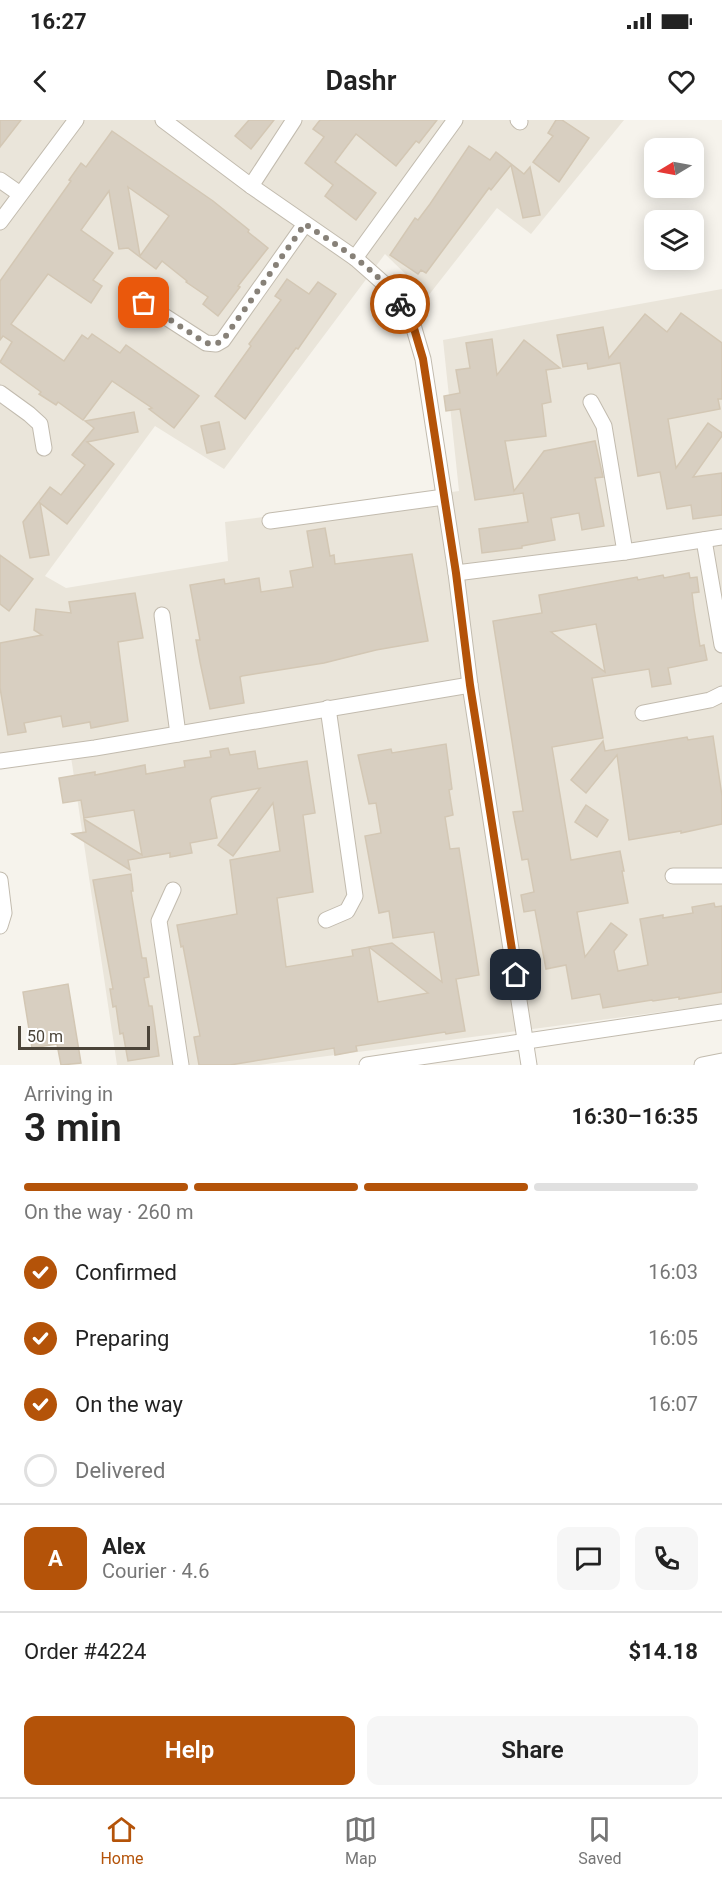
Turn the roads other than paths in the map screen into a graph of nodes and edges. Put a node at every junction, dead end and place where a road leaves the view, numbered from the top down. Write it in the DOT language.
graph roads {
  1 [pos="76,120"];
  2 [pos="163,120"];
  3 [pos="294,120"];
  4 [pos="455,120"];
  5 [pos="0,180"];
  6 [pos="251,186"];
  7 [pos="20,194"];
  8 [pos="0,222"];
  9 [pos="305,224"];
  10 [pos="355,258"];
  11 [pos="144,303"];
  12 [pos="0,393"];
  13 [pos="591,402"];
  14 [pos="44,448"];
  15 [pos="444,497"];
  16 [pos="270,521"];
  17 [pos="722,537"];
  18 [pos="704,540"];
  19 [pos="625,552"];
  20 [pos="456,573"];
  21 [pos="162,615"];
  22 [pos="722,645"];
  23 [pos="470,685"];
  24 [pos="722,694"];
  25 [pos="328,708"];
  26 [pos="643,713"];
  27 [pos="178,734"];
  28 [pos="0,761"];
  29 [pos="673,876"];
  30 [pos="722,876"];
  31 [pos="0,880"];
  32 [pos="173,890"];
  33 [pos="326,920"];
  34 [pos="0,926"];
  35 [pos="722,1012"];
  36 [pos="526,1042"];
  37 [pos="722,1062"];
  38 [pos="181,1065"];
  39 [pos="367,1065"];
  40 [pos="530,1065"];
  41 [pos="702,1065"];
  1 -- 7 [label="street"];
  2 -- 6 [label="street"];
  3 -- 6 [label="street"];
  4 -- 10 [label="street"];
  5 -- 7 [label="street"];
  6 -- 9 [label="street"];
  7 -- 8 [label="street"];
  9 -- 10 [label="street"];
  9 -- 11 [label="street"];
  10 -- 15 [label="street"];
  12 -- 14 [label="street"];
  13 -- 19 [label="street"];
  15 -- 16 [label="street"];
  15 -- 20 [label="street"];
  17 -- 18 [label="street"];
  18 -- 19 [label="street"];
  18 -- 22 [label="street"];
  19 -- 20 [label="street"];
  20 -- 23 [label="street"];
  21 -- 27 [label="street"];
  23 -- 25 [label="street"];
  23 -- 36 [label="street"];
  24 -- 26 [label="street"];
  25 -- 27 [label="street"];
  25 -- 33 [label="street"];
  27 -- 28 [label="street"];
  29 -- 30 [label="street"];
  31 -- 34 [label="street"];
  32 -- 38 [label="street"];
  35 -- 36 [label="street"];
  36 -- 39 [label="street"];
  36 -- 40 [label="street"];
  37 -- 41 [label="street"];
}
